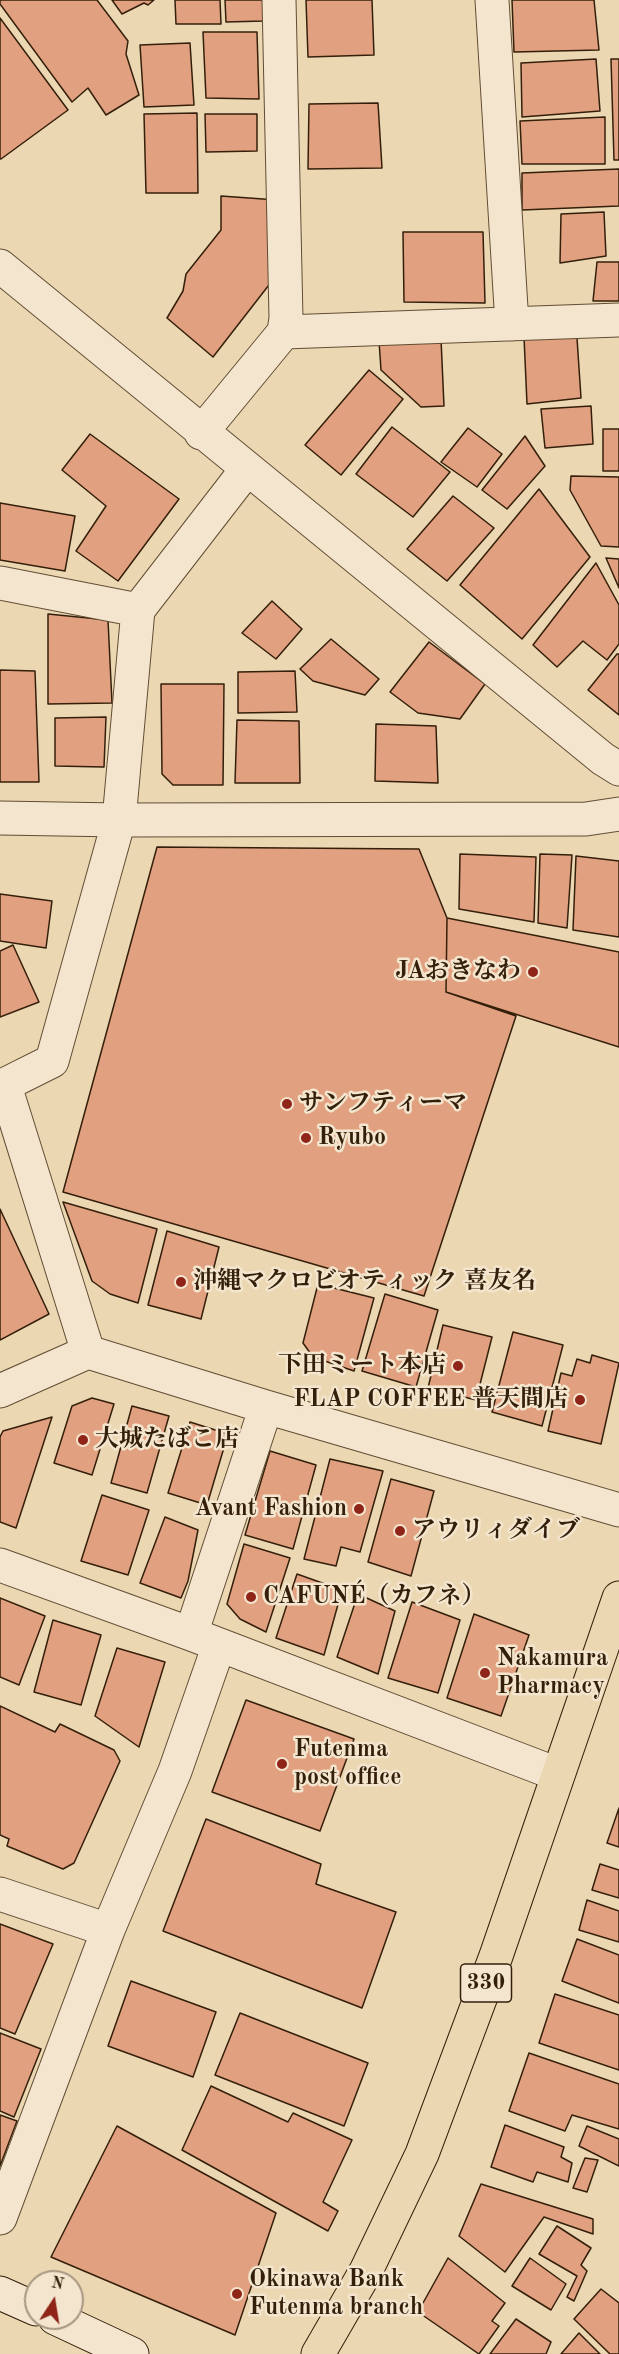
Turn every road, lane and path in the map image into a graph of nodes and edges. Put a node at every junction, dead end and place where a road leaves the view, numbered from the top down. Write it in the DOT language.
graph roads {
  1 [pos="279,0"];
  2 [pos="492,0"];
  3 [pos="0,266"];
  4 [pos="619,320"];
  5 [pos="512,324"];
  6 [pos="284,332"];
  7 [pos="201,433"];
  8 [pos="247,470"];
  9 [pos="0,583"];
  10 [pos="138,610"];
  11 [pos="619,769"];
  12 [pos="619,814"];
  13 [pos="0,818"];
  14 [pos="119,820"];
  15 [pos="3,1087"];
  16 [pos="88,1352"];
  17 [pos="0,1391"];
  18 [pos="266,1407"];
  19 [pos="619,1510"];
  20 [pos="0,1566"];
  21 [pos="619,1598"];
  22 [pos="205,1639"];
  23 [pos="557,1774"];
  24 [pos="0,1894"];
  25 [pos="108,1930"];
  26 [pos="0,2218"];
  27 [pos="0,2292"];
  28 [pos="24,2303"];
  29 [pos="80,2330"];
  30 [pos="132,2354"];
  31 [pos="318,2354"];
  1 -- 6 [label="street"];
  2 -- 5 [label="street"];
  3 -- 7 [label="street"];
  4 -- 5 [label="street"];
  5 -- 6 [label="street"];
  6 -- 7 [label="street"];
  7 -- 8 [label="street"];
  8 -- 10 [label="street"];
  8 -- 11 [label="street"];
  9 -- 10 [label="street"];
  10 -- 14 [label="street"];
  12 -- 14 [label="street"];
  13 -- 14 [label="street"];
  14 -- 15 [label="street"];
  15 -- 16 [label="street"];
  16 -- 17 [label="street"];
  16 -- 18 [label="street"];
  18 -- 19 [label="street"];
  18 -- 22 [label="street"];
  20 -- 22 [label="street"];
  21 -- 23 [label="highway, 330"];
  22 -- 23 [label="street"];
  22 -- 25 [label="street"];
  23 -- 31 [label="highway, 330"];
  24 -- 25 [label="street"];
  25 -- 26 [label="street"];
  27 -- 28 [label="street"];
  29 -- 30 [label="street"];
}
